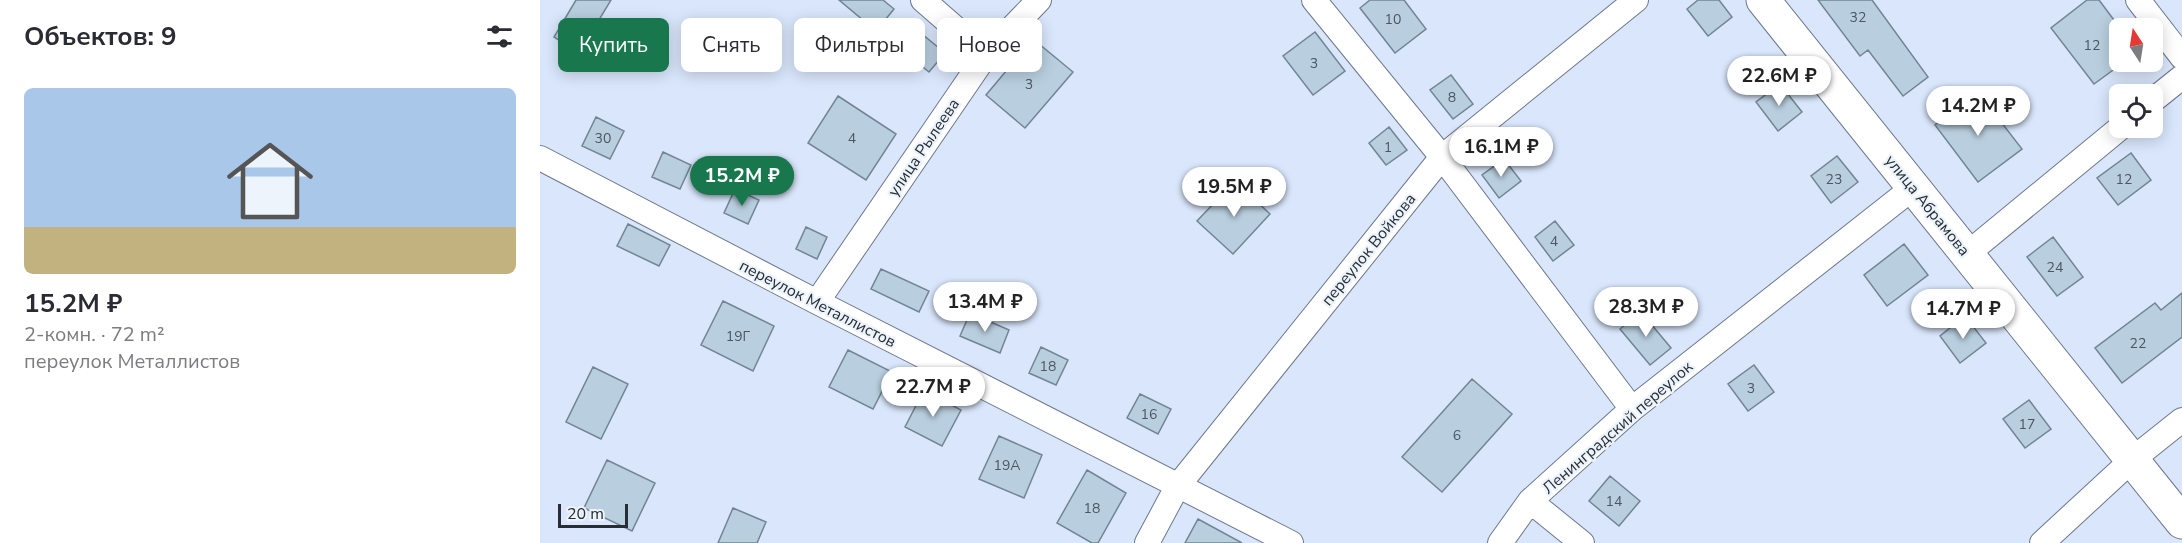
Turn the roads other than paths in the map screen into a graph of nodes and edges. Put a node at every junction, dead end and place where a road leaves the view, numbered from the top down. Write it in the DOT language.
graph roads {
  1 [pos="923,0"];
  2 [pos="1039,0"];
  3 [pos="1314,0"];
  4 [pos="1636,0"];
  5 [pos="1763,0"];
  6 [pos="2138,0"];
  7 [pos="944,18"];
  8 [pos="1022,18"];
  9 [pos="2182,57"];
  10 [pos="974,72"];
  11 [pos="2182,76"];
  12 [pos="2163,92"];
  13 [pos="2109,137"];
  14 [pos="1442,157"];
  15 [pos="540,158"];
  16 [pos="1914,187"];
  17 [pos="1967,254"];
  18 [pos="817,302"];
  19 [pos="1632,409"];
  20 [pos="2182,420"];
  21 [pos="2133,459"];
  22 [pos="1177,487"];
  23 [pos="1530,501"];
  24 [pos="2182,522"];
  25 [pos="1146,543"];
  26 [pos="1291,543"];
  27 [pos="1500,543"];
  28 [pos="1582,543"];
  29 [pos="2042,543"];
  1 -- 7 [label="street"];
  2 -- 8 [label="street, улица Рылеева"];
  3 -- 14 [label="street"];
  4 -- 14 [label="street, переулок Войкова"];
  5 -- 16 [label="street, улица Абрамова"];
  6 -- 9 [label="street"];
  10 -- 18 [label="street, улица Рылеева"];
  11 -- 12 [label="street"];
  13 -- 17 [label="street"];
  14 -- 19 [label="street"];
  14 -- 22 [label="street, переулок Войкова"];
  15 -- 18 [label="street, переулок Металлистов"];
  16 -- 17 [label="street, улица Абрамова"];
  16 -- 19 [label="street, Ленинградский переулок"];
  17 -- 21 [label="street, улица Абрамова"];
  18 -- 22 [label="street, переулок Металлистов"];
  19 -- 23 [label="street, Ленинградский переулок"];
  20 -- 21 [label="street"];
  21 -- 24 [label="street, улица Абрамова"];
  21 -- 29 [label="street"];
  22 -- 25 [label="street, переулок Войкова"];
  22 -- 26 [label="street, переулок Металлистов"];
  23 -- 27 [label="street, Ленинградский переулок"];
  23 -- 28 [label="street"];
}
